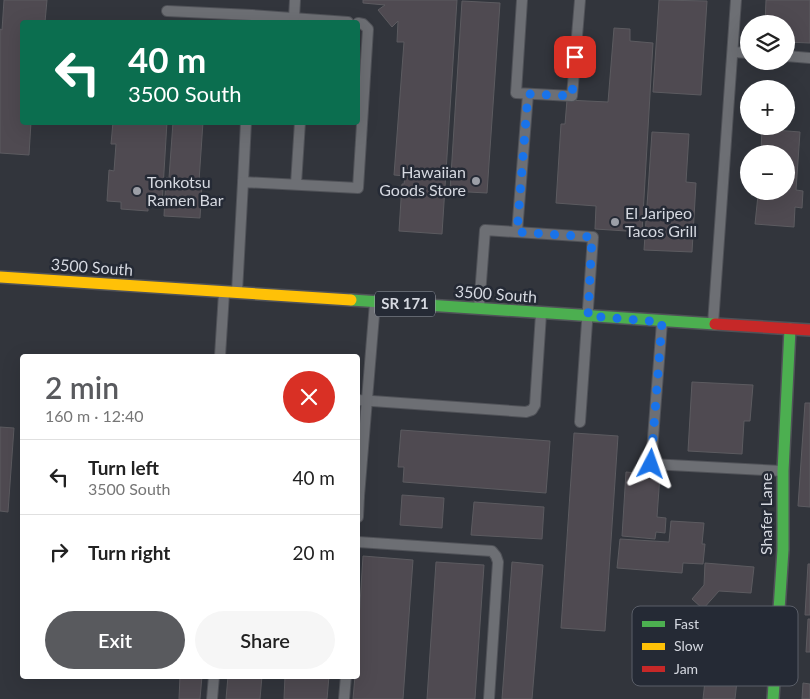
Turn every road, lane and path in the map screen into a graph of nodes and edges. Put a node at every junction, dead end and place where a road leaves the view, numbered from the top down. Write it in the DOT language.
graph roads {
  1 [pos="295,0"];
  2 [pos="522,0"];
  3 [pos="580,0"];
  4 [pos="736,0"];
  5 [pos="167,11"];
  6 [pos="294,18"];
  7 [pos="252,19"];
  8 [pos="303,20"];
  9 [pos="360,23"];
  10 [pos="733,52"];
  11 [pos="740,52"];
  12 [pos="795,57"];
  13 [pos="810,58"];
  14 [pos="528,94"];
  15 [pos="246,125"];
  16 [pos="300,125"];
  17 [pos="243,182"];
  18 [pos="296,184"];
  19 [pos="517,232"];
  20 [pos="0,277"];
  21 [pos="224,292"];
  22 [pos="237,293"];
  23 [pos="375,302"];
  24 [pos="479,309"];
  25 [pos="541,313"];
  26 [pos="588,316"];
  27 [pos="662,322"];
  28 [pos="712,325"];
  29 [pos="790,329"];
  30 [pos="810,330"];
  31 [pos="220,354"];
  32 [pos="362,400"];
  33 [pos="580,422"];
  34 [pos="360,448"];
  35 [pos="783,471"];
  36 [pos="360,542"];
  37 [pos="779,606"];
  38 [pos="214,679"];
  39 [pos="346,679"];
  40 [pos="774,686"];
  41 [pos="212,699"];
  42 [pos="344,699"];
  43 [pos="489,699"];
  44 [pos="773,699"];
  1 -- 6 [label="lane"];
  2 -- 14 [label="lane"];
  3 -- 14 [label="lane"];
  4 -- 10 [label="lane"];
  5 -- 7 [label="lane"];
  6 -- 7 [label="lane"];
  6 -- 8 [label="lane"];
  9 -- 18 [label="lane"];
  10 -- 11 [label="lane"];
  10 -- 28 [label="lane"];
  12 -- 13 [label="lane"];
  14 -- 19 [label="lane"];
  15 -- 17 [label="lane"];
  16 -- 18 [label="lane"];
  17 -- 18 [label="lane"];
  17 -- 22 [label="lane"];
  19 -- 24 [label="lane"];
  19 -- 26 [label="lane"];
  20 -- 21 [label="main road, 3500 South / SR 171"];
  21 -- 22 [label="main road, 3500 South / SR 171"];
  21 -- 31 [label="lane"];
  22 -- 23 [label="main road, 3500 South / SR 171"];
  23 -- 24 [label="main road, 3500 South / SR 171"];
  23 -- 32 [label="lane"];
  24 -- 25 [label="main road, 3500 South / SR 171"];
  25 -- 26 [label="main road, 3500 South / SR 171"];
  25 -- 32 [label="lane"];
  26 -- 27 [label="main road, 3500 South / SR 171"];
  26 -- 33 [label="lane"];
  27 -- 28 [label="main road, 3500 South / SR 171"];
  27 -- 35 [label="lane"];
  28 -- 29 [label="main road, 3500 South / SR 171"];
  29 -- 30 [label="main road, 3500 South / SR 171"];
  29 -- 35 [label="main road, Shafer Lane"];
  32 -- 34 [label="lane"];
  35 -- 37 [label="main road, Shafer Lane"];
  36 -- 43 [label="lane"];
  38 -- 41 [label="lane"];
  39 -- 42 [label="lane"];
  40 -- 44 [label="main road, Shafer Lane"];
}
